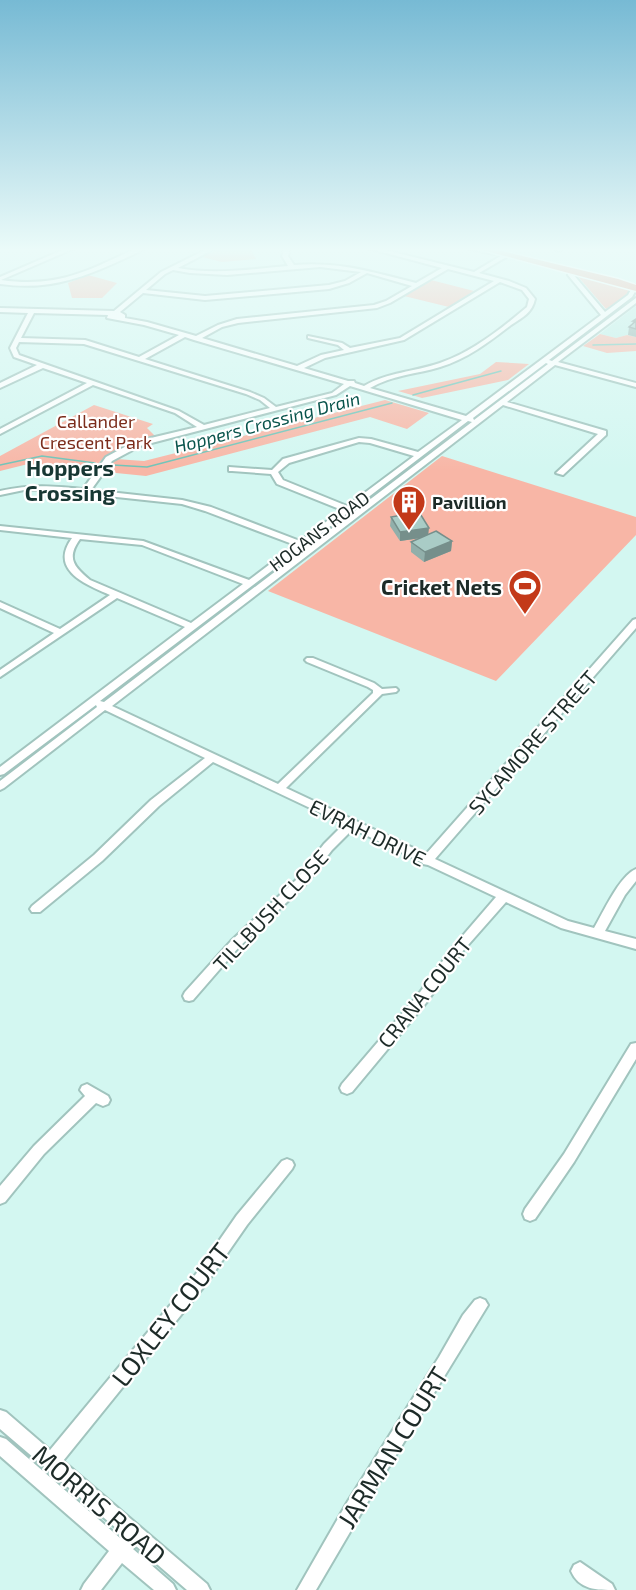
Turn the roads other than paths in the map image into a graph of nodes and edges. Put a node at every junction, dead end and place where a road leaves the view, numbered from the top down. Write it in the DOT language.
graph roads {
  1 [pos="27,322"];
  2 [pos="142,322"];
  3 [pos="233,322"];
  4 [pos="432,322"];
  5 [pos="509,322"];
  6 [pos="595,322"];
  7 [pos="607,322"];
  8 [pos="187,334"];
  9 [pos="310,337"];
  10 [pos="198,338"];
  11 [pos="17,340"];
  12 [pos="350,351"];
  13 [pos="139,359"];
  14 [pos="544,361"];
  15 [pos="554,363"];
  16 [pos="41,366"];
  17 [pos="299,368"];
  18 [pos="92,383"];
  19 [pos="351,383"];
  20 [pos="636,385"];
  21 [pos="0,386"];
  22 [pos="366,387"];
  23 [pos="502,403"];
  24 [pos="275,409"];
  25 [pos="471,419"];
  26 [pos="203,427"];
  27 [pos="0,432"];
  28 [pos="614,432"];
  29 [pos="603,433"];
  30 [pos="419,455"];
  31 [pos="231,469"];
  32 [pos="274,472"];
  33 [pos="560,473"];
  34 [pos="86,491"];
  35 [pos="0,493"];
  36 [pos="347,509"];
  37 [pos="0,528"];
  38 [pos="78,536"];
  39 [pos="306,546"];
  40 [pos="262,574"];
  41 [pos="277,576"];
  42 [pos="249,583"];
  43 [pos="116,595"];
  44 [pos="0,605"];
  45 [pos="635,625"];
  46 [pos="192,627"];
  47 [pos="60,632"];
  48 [pos="310,660"];
  49 [pos="0,674"];
  50 [pos="393,690"];
  51 [pos="379,692"];
  52 [pos="100,703"];
  53 [pos="213,758"];
  54 [pos="0,772"];
  55 [pos="0,786"];
  56 [pos="280,788"];
  57 [pos="351,824"];
  58 [pos="427,861"];
  59 [pos="636,873"];
  60 [pos="502,897"];
  61 [pos="36,909"];
  62 [pos="597,934"];
  63 [pos="636,944"];
  64 [pos="189,996"];
  65 [pos="636,1048"];
  66 [pos="347,1088"];
  67 [pos="95,1095"];
  68 [pos="287,1165"];
  69 [pos="0,1197"];
  70 [pos="530,1214"];
  71 [pos="480,1305"];
  72 [pos="0,1418"];
  73 [pos="0,1445"];
  74 [pos="51,1461"];
  75 [pos="74,1482"];
  76 [pos="61,1498"];
  77 [pos="135,1533"];
  78 [pos="123,1551"];
  79 [pos="580,1570"];
  80 [pos="90,1590"];
  81 [pos="167,1590"];
  82 [pos="201,1590"];
  83 [pos="306,1590"];
  84 [pos="606,1590"];
  1 -- 11 [label="street"];
  2 -- 8 [label="street"];
  3 -- 10 [label="street"];
  4 -- 12 [label="street"];
  5 -- 22 [label="street"];
  6 -- 14 [label="street, HOGANS ROAD"];
  7 -- 15 [label="street, HOGANS ROAD"];
  8 -- 10 [label="street"];
  8 -- 13 [label="street"];
  9 -- 12 [label="street"];
  10 -- 17 [label="street"];
  11 -- 13 [label="street"];
  11 -- 16 [label="street"];
  12 -- 17 [label="street"];
  13 -- 24 [label="street"];
  14 -- 15 [label="street"];
  14 -- 25 [label="street, HOGANS ROAD"];
  15 -- 20 [label="street"];
  15 -- 23 [label="street, HOGANS ROAD"];
  16 -- 18 [label="street"];
  16 -- 21 [label="street"];
  17 -- 19 [label="street"];
  18 -- 26 [label="street"];
  18 -- 27 [label="street"];
  19 -- 22 [label="street"];
  19 -- 24 [label="street"];
  22 -- 25 [label="street"];
  23 -- 25 [label="street, HOGANS ROAD"];
  23 -- 29 [label="street"];
  24 -- 26 [label="street"];
  25 -- 30 [label="street, HOGANS ROAD"];
  25 -- 39 [label="street, HOGANS ROAD"];
  26 -- 34 [label="street"];
  28 -- 29 [label="street"];
  29 -- 33 [label="street"];
  30 -- 32 [label="street"];
  30 -- 36 [label="street, HOGANS ROAD"];
  31 -- 32 [label="street"];
  32 -- 36 [label="street"];
  34 -- 35 [label="street"];
  34 -- 39 [label="street"];
  36 -- 39 [label="street, HOGANS ROAD"];
  37 -- 38 [label="street"];
  38 -- 42 [label="street"];
  38 -- 43 [label="street"];
  39 -- 40 [label="street, HOGANS ROAD"];
  39 -- 41 [label="street, HOGANS ROAD"];
  40 -- 41 [label="street"];
  40 -- 42 [label="street, HOGANS ROAD"];
  41 -- 52 [label="street, HOGANS ROAD"];
  42 -- 46 [label="street, HOGANS ROAD"];
  43 -- 46 [label="street"];
  43 -- 47 [label="street"];
  44 -- 47 [label="street"];
  45 -- 58 [label="street, SYCAMORE STREET"];
  46 -- 52 [label="street, HOGANS ROAD"];
  47 -- 49 [label="street"];
  48 -- 51 [label="street"];
  50 -- 51 [label="street"];
  51 -- 56 [label="street"];
  52 -- 53 [label="street, EVRAH DRIVE"];
  52 -- 54 [label="street, HOGANS ROAD"];
  52 -- 55 [label="street, HOGANS ROAD"];
  53 -- 56 [label="street, EVRAH DRIVE"];
  53 -- 61 [label="street"];
  56 -- 57 [label="street, EVRAH DRIVE"];
  57 -- 58 [label="street, EVRAH DRIVE"];
  57 -- 64 [label="street, TILLBUSH CLOSE"];
  58 -- 60 [label="street, EVRAH DRIVE"];
  59 -- 62 [label="street"];
  60 -- 62 [label="street, EVRAH DRIVE"];
  60 -- 66 [label="street, CRANA COURT"];
  62 -- 63 [label="street, EVRAH DRIVE"];
  65 -- 70 [label="street"];
  67 -- 69 [label="street"];
  68 -- 74 [label="street, LOXLEY COURT"];
  71 -- 83 [label="street, JARMAN COURT"];
  72 -- 74 [label="street, MORRIS ROAD"];
  73 -- 76 [label="street, MORRIS ROAD"];
  74 -- 75 [label="street, MORRIS ROAD"];
  75 -- 76 [label="street"];
  75 -- 77 [label="street, MORRIS ROAD"];
  76 -- 78 [label="street, MORRIS ROAD"];
  77 -- 78 [label="street"];
  77 -- 82 [label="street, MORRIS ROAD"];
  78 -- 80 [label="street"];
  78 -- 81 [label="street, MORRIS ROAD"];
  79 -- 84 [label="street"];
}
